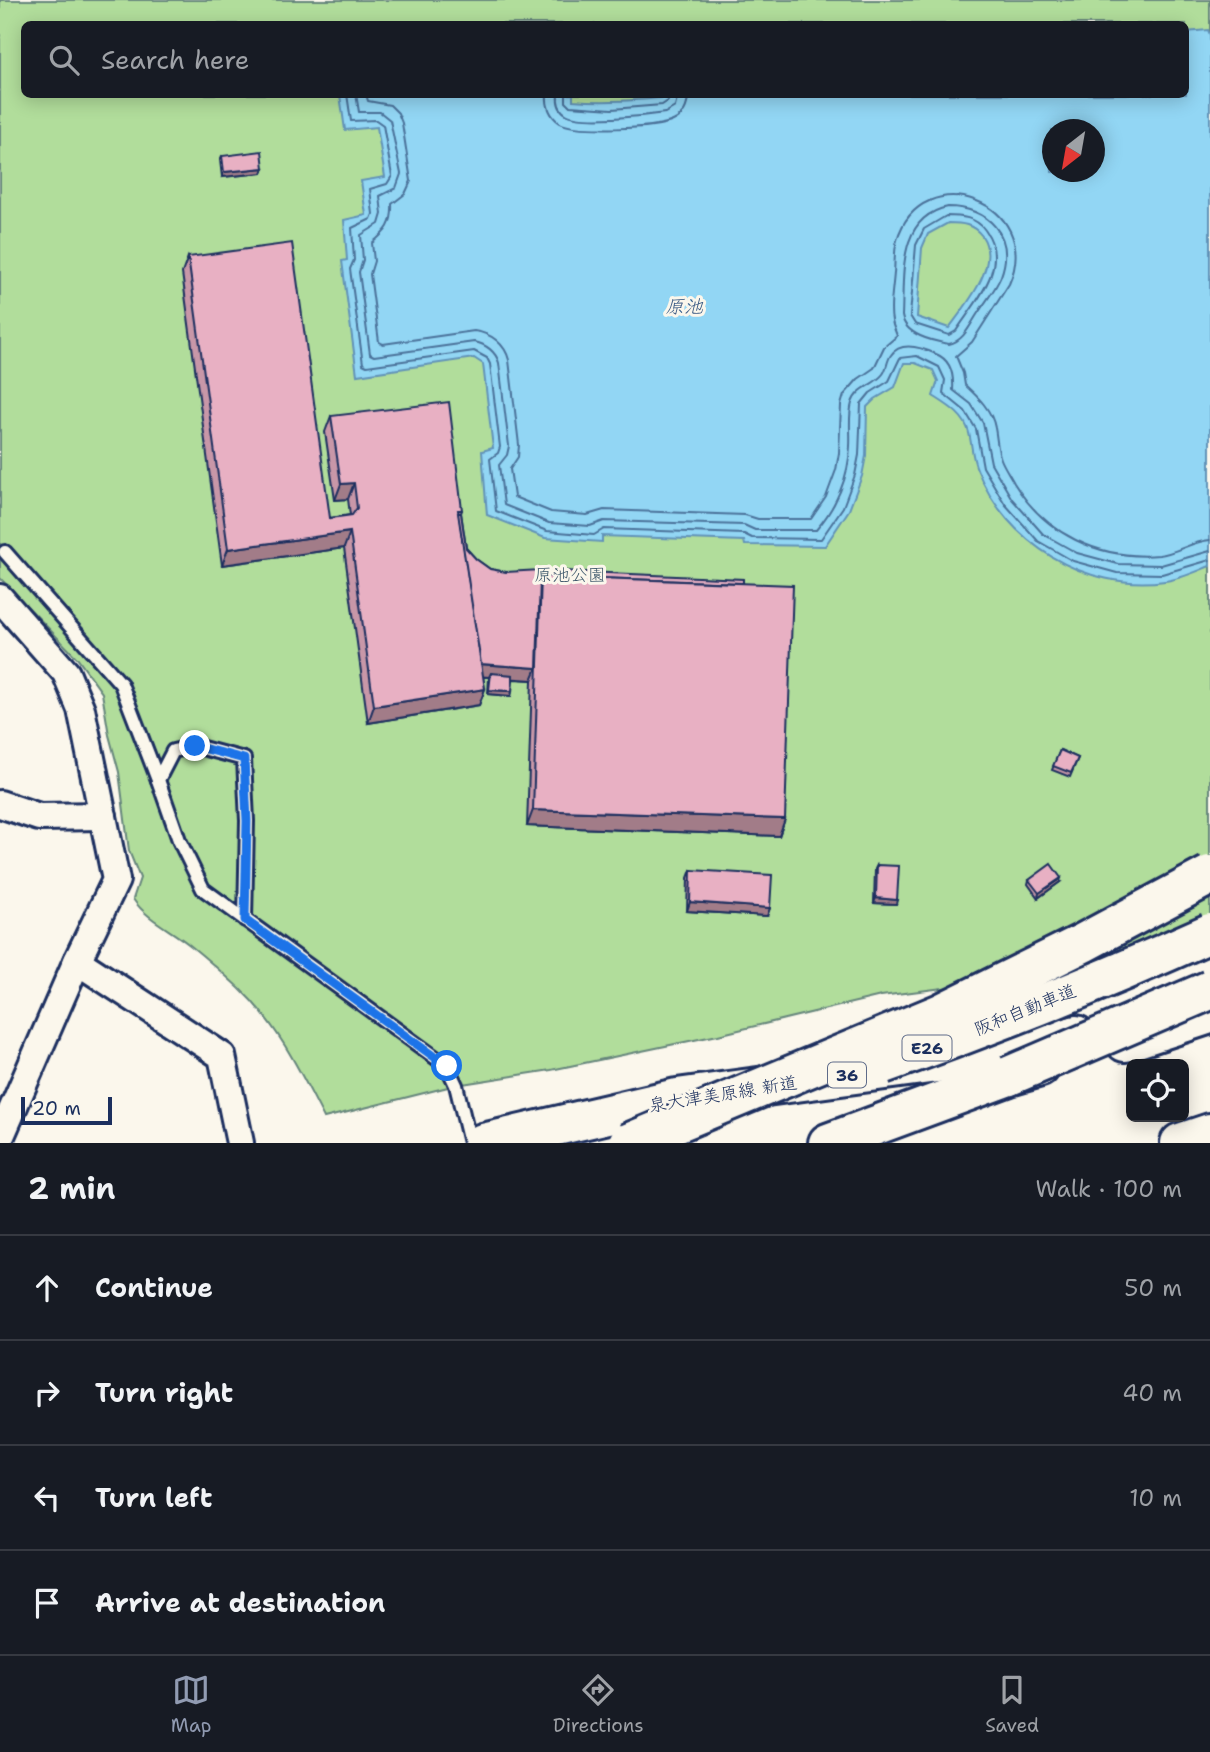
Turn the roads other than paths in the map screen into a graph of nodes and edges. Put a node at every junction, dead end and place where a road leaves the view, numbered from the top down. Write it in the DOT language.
graph roads {
  1 [pos="5,552"];
  2 [pos="0,598"];
  3 [pos="158,780"];
  4 [pos="0,804"];
  5 [pos="103,816"];
  6 [pos="1210,875"];
  7 [pos="245,920"];
  8 [pos="1210,933"];
  9 [pos="76,961"];
  10 [pos="1210,990"];
  11 [pos="1210,1001"];
  12 [pos="1210,1014"];
  13 [pos="1009,1076"];
  14 [pos="1210,1133"];
  15 [pos="0,1138"];
  16 [pos="240,1143"];
  17 [pos="470,1143"];
  18 [pos="483,1143"];
  19 [pos="628,1143"];
  20 [pos="638,1143"];
  21 [pos="828,1143"];
  22 [pos="1180,1143"];
  1 -- 3 [label="lane"];
  2 -- 5 [label="street"];
  3 -- 7 [label="lane"];
  3 -- 7 [label="lane"];
  4 -- 5 [label="street"];
  5 -- 9 [label="street"];
  6 -- 19 [label="main road, bridge"];
  7 -- 17 [label="lane"];
  8 -- 20 [label="main road, 阪和自動車道 / E26, bridge"];
  9 -- 15 [label="street"];
  9 -- 16 [label="street"];
  10 -- 13 [label="main road, bridge"];
  11 -- 18 [label="main road, 泉大津美原線 新道 / 36"];
  12 -- 13 [label="main road, bridge"];
  13 -- 21 [label="main road"];
  14 -- 22 [label="main road"];
}
